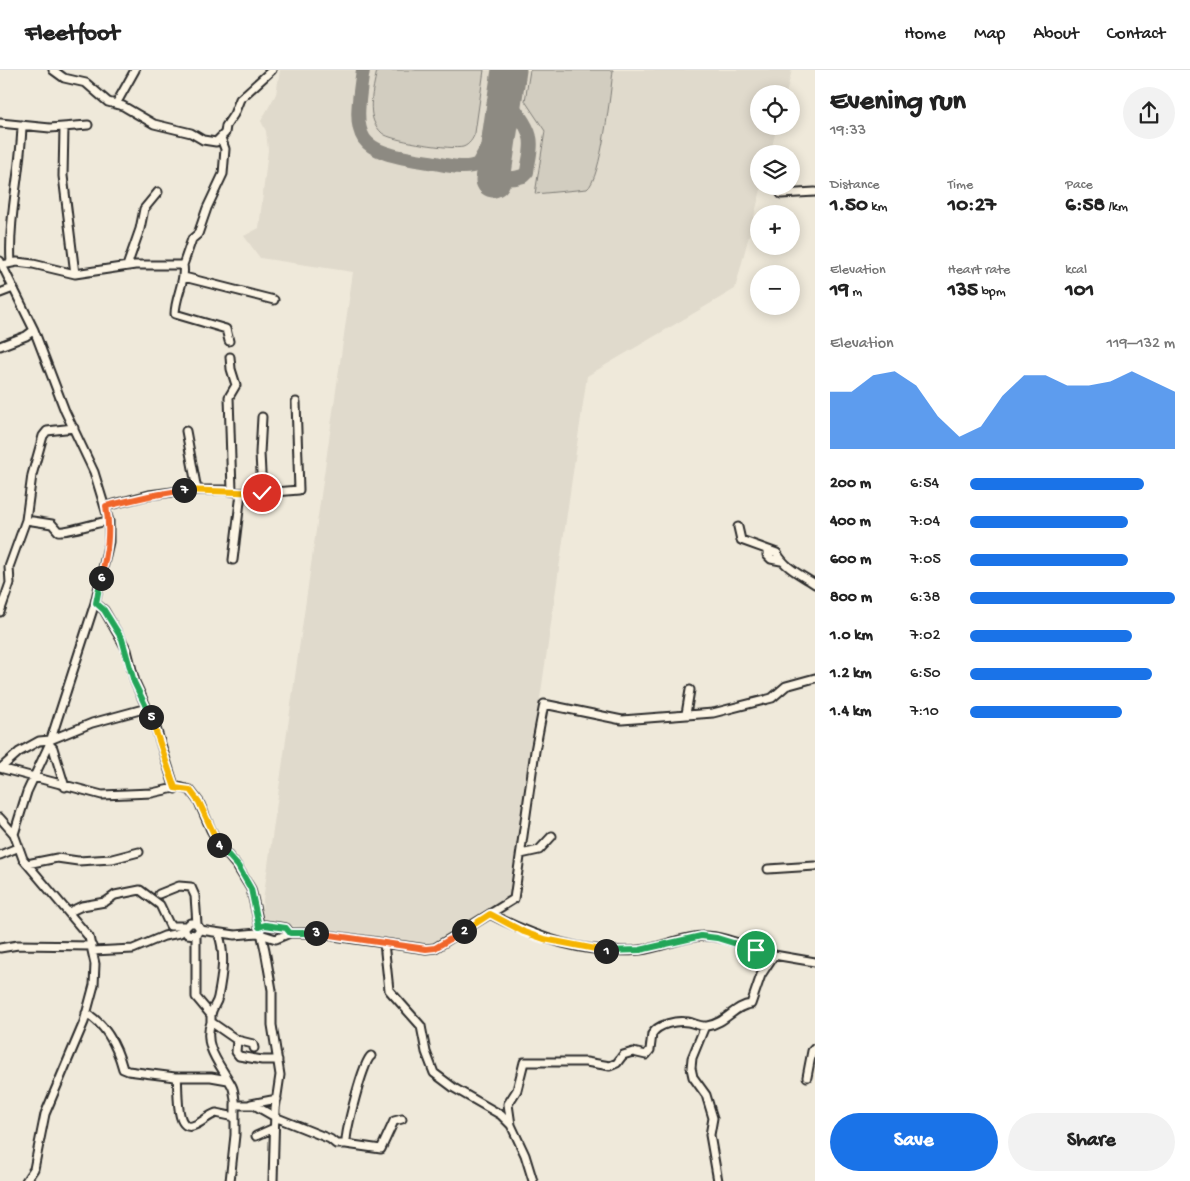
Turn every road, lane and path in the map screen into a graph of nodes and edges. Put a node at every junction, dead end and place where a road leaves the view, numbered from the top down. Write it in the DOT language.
graph roads {
  1 [pos="53,70"];
  2 [pos="135,70"];
  3 [pos="272,70"];
  4 [pos="116,104"];
  5 [pos="0,123"];
  6 [pos="22,125"];
  7 [pos="88,125"];
  8 [pos="64,128"];
  9 [pos="221,138"];
  10 [pos="158,192"];
  11 [pos="815,192"];
  12 [pos="800,193"];
  13 [pos="1,263"];
  14 [pos="10,263"];
  15 [pos="183,265"];
  16 [pos="127,266"];
  17 [pos="75,274"];
  18 [pos="184,277"];
  19 [pos="13,288"];
  20 [pos="0,293"];
  21 [pos="274,300"];
  22 [pos="34,330"];
  23 [pos="229,341"];
  24 [pos="0,346"];
  25 [pos="230,357"];
  26 [pos="296,402"];
  27 [pos="262,416"];
  28 [pos="74,428"];
  29 [pos="186,431"];
  30 [pos="197,490"];
  31 [pos="232,491"];
  32 [pos="241,493"];
  33 [pos="262,493"];
  34 [pos="106,506"];
  35 [pos="26,520"];
  36 [pos="109,520"];
  37 [pos="738,527"];
  38 [pos="233,560"];
  39 [pos="815,584"];
  40 [pos="96,603"];
  41 [pos="0,612"];
  42 [pos="815,678"];
  43 [pos="690,690"];
  44 [pos="147,708"];
  45 [pos="686,714"];
  46 [pos="50,742"];
  47 [pos="1,768"];
  48 [pos="35,776"];
  49 [pos="65,787"];
  50 [pos="175,788"];
  51 [pos="0,818"];
  52 [pos="14,834"];
  53 [pos="552,836"];
  54 [pos="17,848"];
  55 [pos="139,852"];
  56 [pos="521,854"];
  57 [pos="0,855"];
  58 [pos="27,864"];
  59 [pos="815,866"];
  60 [pos="768,869"];
  61 [pos="158,894"];
  62 [pos="149,895"];
  63 [pos="157,902"];
  64 [pos="69,912"];
  65 [pos="490,914"];
  66 [pos="259,927"];
  67 [pos="186,928"];
  68 [pos="198,930"];
  69 [pos="218,933"];
  70 [pos="290,933"];
  71 [pos="261,936"];
  72 [pos="384,943"];
  73 [pos="0,948"];
  74 [pos="92,949"];
  75 [pos="774,955"];
  76 [pos="815,962"];
  77 [pos="86,1013"];
  78 [pos="211,1018"];
  79 [pos="705,1026"];
  80 [pos="236,1040"];
  81 [pos="254,1048"];
  82 [pos="815,1048"];
  83 [pos="370,1056"];
  84 [pos="278,1060"];
  85 [pos="176,1077"];
  86 [pos="807,1077"];
  87 [pos="228,1080"];
  88 [pos="277,1099"];
  89 [pos="236,1104"];
  90 [pos="248,1105"];
  91 [pos="275,1116"];
  92 [pos="235,1117"];
  93 [pos="402,1120"];
  94 [pos="511,1125"];
  95 [pos="274,1128"];
  96 [pos="256,1136"];
  97 [pos="346,1144"];
  98 [pos="26,1181"];
  99 [pos="230,1181"];
  100 [pos="274,1181"];
  101 [pos="533,1181"];
  102 [pos="718,1181"];
  1 -- 4 [label="street"];
  2 -- 4 [label="street"];
  3 -- 9 [label="street"];
  4 -- 9 [label="street"];
  5 -- 6 [label="street"];
  6 -- 8 [label="street"];
  6 -- 14 [label="street"];
  7 -- 8 [label="street"];
  8 -- 17 [label="street"];
  9 -- 15 [label="street"];
  10 -- 16 [label="street"];
  11 -- 12 [label="street"];
  13 -- 14 [label="street"];
  13 -- 19 [label="street"];
  14 -- 17 [label="street"];
  15 -- 16 [label="street"];
  15 -- 18 [label="street"];
  16 -- 17 [label="street"];
  18 -- 21 [label="street"];
  18 -- 23 [label="street"];
  19 -- 20 [label="street"];
  19 -- 22 [label="street"];
  22 -- 24 [label="street"];
  22 -- 28 [label="street"];
  25 -- 31 [label="street"];
  26 -- 33 [label="street"];
  27 -- 33 [label="street"];
  28 -- 34 [label="street"];
  28 -- 35 [label="street"];
  29 -- 30 [label="street"];
  30 -- 31 [label="street"];
  30 -- 34 [label="street"];
  31 -- 32 [label="street"];
  32 -- 33 [label="street"];
  32 -- 38 [label="street"];
  34 -- 36 [label="street"];
  35 -- 36 [label="street"];
  35 -- 41 [label="street"];
  36 -- 40 [label="street"];
  37 -- 39 [label="street"];
  40 -- 44 [label="street"];
  40 -- 46 [label="street"];
  42 -- 45 [label="street"];
  43 -- 45 [label="street"];
  44 -- 46 [label="street"];
  44 -- 50 [label="street"];
  45 -- 56 [label="street"];
  46 -- 47 [label="street"];
  46 -- 48 [label="street"];
  46 -- 49 [label="street"];
  47 -- 48 [label="street"];
  48 -- 49 [label="street"];
  48 -- 52 [label="street"];
  49 -- 50 [label="street"];
  50 -- 66 [label="street"];
  51 -- 52 [label="street"];
  52 -- 54 [label="street"];
  53 -- 56 [label="street"];
  54 -- 57 [label="street"];
  54 -- 58 [label="street"];
  55 -- 58 [label="street"];
  56 -- 65 [label="street"];
  58 -- 64 [label="street"];
  59 -- 60 [label="street"];
  61 -- 62 [label="street"];
  61 -- 63 [label="street"];
  61 -- 68 [label="street"];
  62 -- 63 [label="street"];
  62 -- 64 [label="street"];
  63 -- 67 [label="street"];
  64 -- 74 [label="street"];
  65 -- 72 [label="street"];
  65 -- 75 [label="street"];
  66 -- 70 [label="street"];
  66 -- 71 [label="street"];
  67 -- 68 [label="street"];
  67 -- 68 [label="street"];
  67 -- 74 [label="street"];
  68 -- 69 [label="street"];
  68 -- 78 [label="street"];
  69 -- 71 [label="street"];
  69 -- 78 [label="street"];
  70 -- 71 [label="street"];
  70 -- 72 [label="street"];
  71 -- 84 [label="street"];
  72 -- 94 [label="street"];
  73 -- 74 [label="street"];
  74 -- 77 [label="street"];
  75 -- 76 [label="street"];
  75 -- 79 [label="street"];
  77 -- 85 [label="street"];
  77 -- 98 [label="street"];
  78 -- 80 [label="street"];
  78 -- 87 [label="street"];
  79 -- 94 [label="street"];
  79 -- 102 [label="street"];
  80 -- 81 [label="street"];
  80 -- 84 [label="street"];
  82 -- 86 [label="street"];
  83 -- 97 [label="street"];
  84 -- 88 [label="street"];
  85 -- 87 [label="street"];
  85 -- 92 [label="street"];
  87 -- 89 [label="street"];
  88 -- 90 [label="street"];
  88 -- 91 [label="street"];
  89 -- 90 [label="street"];
  89 -- 92 [label="street"];
  90 -- 91 [label="street"];
  91 -- 95 [label="street"];
  91 -- 97 [label="street"];
  92 -- 99 [label="street"];
  93 -- 97 [label="street"];
  94 -- 101 [label="street"];
  95 -- 96 [label="street"];
  95 -- 100 [label="street"];
}
